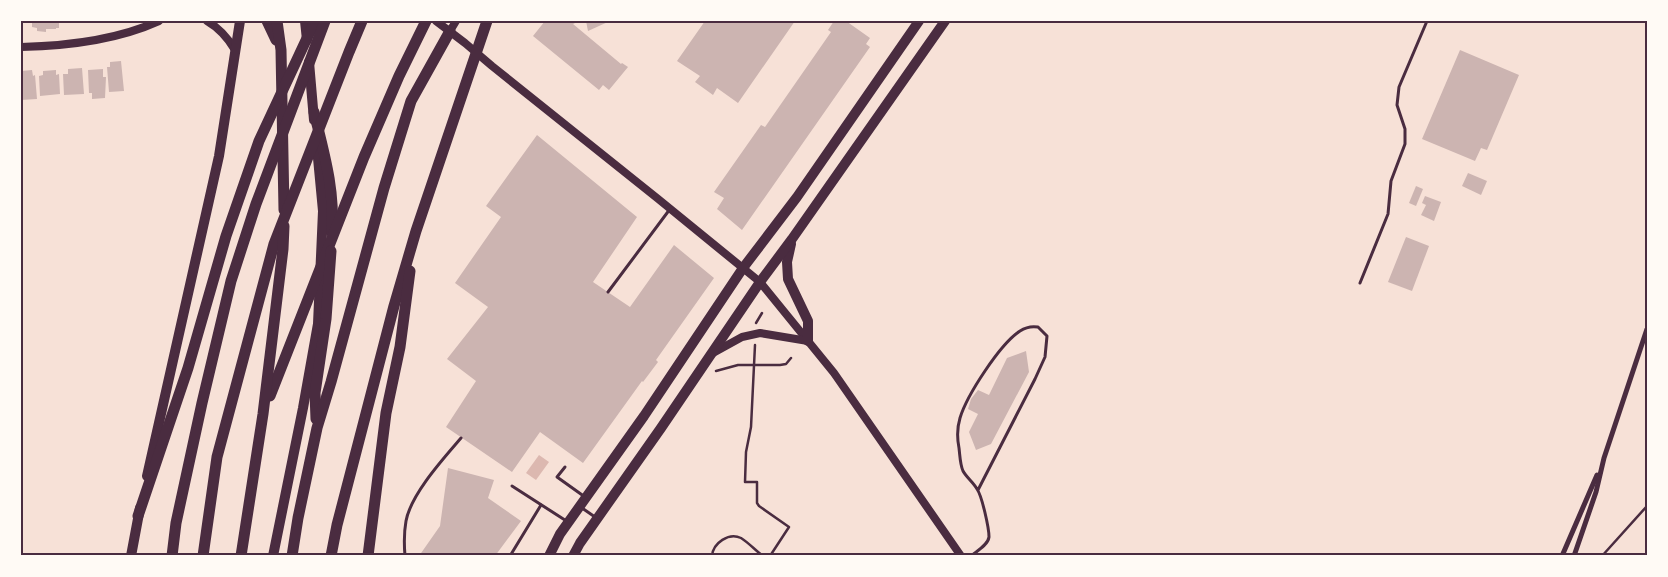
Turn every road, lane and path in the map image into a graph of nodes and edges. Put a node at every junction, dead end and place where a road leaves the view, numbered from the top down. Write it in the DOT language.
graph roads {
  1 [pos="159,21"];
  2 [pos="207,21"];
  3 [pos="240,21"];
  4 [pos="267,21"];
  5 [pos="277,21"];
  6 [pos="305,21"];
  7 [pos="315,21"];
  8 [pos="325,21"];
  9 [pos="362,21"];
  10 [pos="426,21"];
  11 [pos="436,21"];
  12 [pos="487,21"];
  13 [pos="919,21"];
  14 [pos="945,21"];
  15 [pos="1427,21"];
  16 [pos="453,26"];
  17 [pos="21,47"];
  18 [pos="235,50"];
  19 [pos="281,50"];
  20 [pos="314,112"];
  21 [pos="671,209"];
  22 [pos="416,231"];
  23 [pos="792,238"];
  24 [pos="744,268"];
  25 [pos="760,282"];
  26 [pos="1360,283"];
  27 [pos="608,292"];
  28 [pos="762,313"];
  29 [pos="754,329"];
  30 [pos="1647,329"];
  31 [pos="808,341"];
  32 [pos="756,342"];
  33 [pos="711,354"];
  34 [pos="791,358"];
  35 [pos="755,364"];
  36 [pos="716,371"];
  37 [pos="263,414"];
  38 [pos="317,428"];
  39 [pos="461,438"];
  40 [pos="1604,458"];
  41 [pos="564,467"];
  42 [pos="512,486"];
  43 [pos="978,490"];
  44 [pos="583,502"];
  45 [pos="541,505"];
  46 [pos="1647,506"];
  47 [pos="138,516"];
  48 [pos="597,519"];
  49 [pos="568,522"];
  50 [pos="131,556"];
  51 [pos="172,556"];
  52 [pos="203,556"];
  53 [pos="240,556"];
  54 [pos="273,556"];
  55 [pos="292,556"];
  56 [pos="331,556"];
  57 [pos="368,556"];
  58 [pos="404,556"];
  59 [pos="510,556"];
  60 [pos="549,556"];
  61 [pos="573,556"];
  62 [pos="712,556"];
  63 [pos="763,556"];
  64 [pos="770,556"];
  65 [pos="961,556"];
  66 [pos="971,556"];
  67 [pos="1562,556"];
  68 [pos="1574,556"];
  69 [pos="1602,556"];
  1 -- 17 [label="street"];
  2 -- 18 [label="street"];
  3 -- 18 [label="main road"];
  4 -- 19 [label="highway"];
  5 -- 19 [label="highway"];
  6 -- 20 [label="main road"];
  7 -- 47 [label="highway"];
  8 -- 51 [label="highway"];
  9 -- 52 [label="highway"];
  10 -- 37 [label="highway"];
  11 -- 16 [label="street"];
  12 -- 22 [label="highway"];
  13 -- 24 [label="main road"];
  14 -- 23 [label="main road"];
  15 -- 26 [label="lane"];
  16 -- 21 [label="street"];
  16 -- 38 [label="highway"];
  18 -- 47 [label="main road"];
  19 -- 37 [label="highway"];
  20 -- 38 [label="highway"];
  20 -- 54 [label="main road"];
  21 -- 24 [label="street"];
  21 -- 27 [label="lane"];
  22 -- 56 [label="highway"];
  22 -- 57 [label="highway"];
  23 -- 25 [label="main road"];
  23 -- 31 [label="main road"];
  24 -- 25 [label="street"];
  24 -- 44 [label="main road"];
  25 -- 31 [label="street"];
  25 -- 33 [label="main road"];
  28 -- 29 [label="path"];
  30 -- 40 [label="street"];
  31 -- 33 [label="street"];
  31 -- 65 [label="street"];
  32 -- 35 [label="path"];
  33 -- 48 [label="main road"];
  34 -- 35 [label="path"];
  35 -- 36 [label="path"];
  35 -- 64 [label="path"];
  37 -- 53 [label="highway"];
  38 -- 55 [label="highway"];
  39 -- 58 [label="lane"];
  40 -- 67 [label="street"];
  40 -- 68 [label="street"];
  41 -- 44 [label="lane"];
  42 -- 45 [label="lane"];
  43 -- 43 [label="lane"];
  43 -- 66 [label="lane"];
  44 -- 48 [label="lane"];
  44 -- 49 [label="main road"];
  45 -- 49 [label="lane"];
  45 -- 59 [label="lane"];
  46 -- 69 [label="path"];
  47 -- 50 [label="main road"];
  48 -- 61 [label="main road"];
  49 -- 60 [label="main road"];
  62 -- 63 [label="path"];
}
